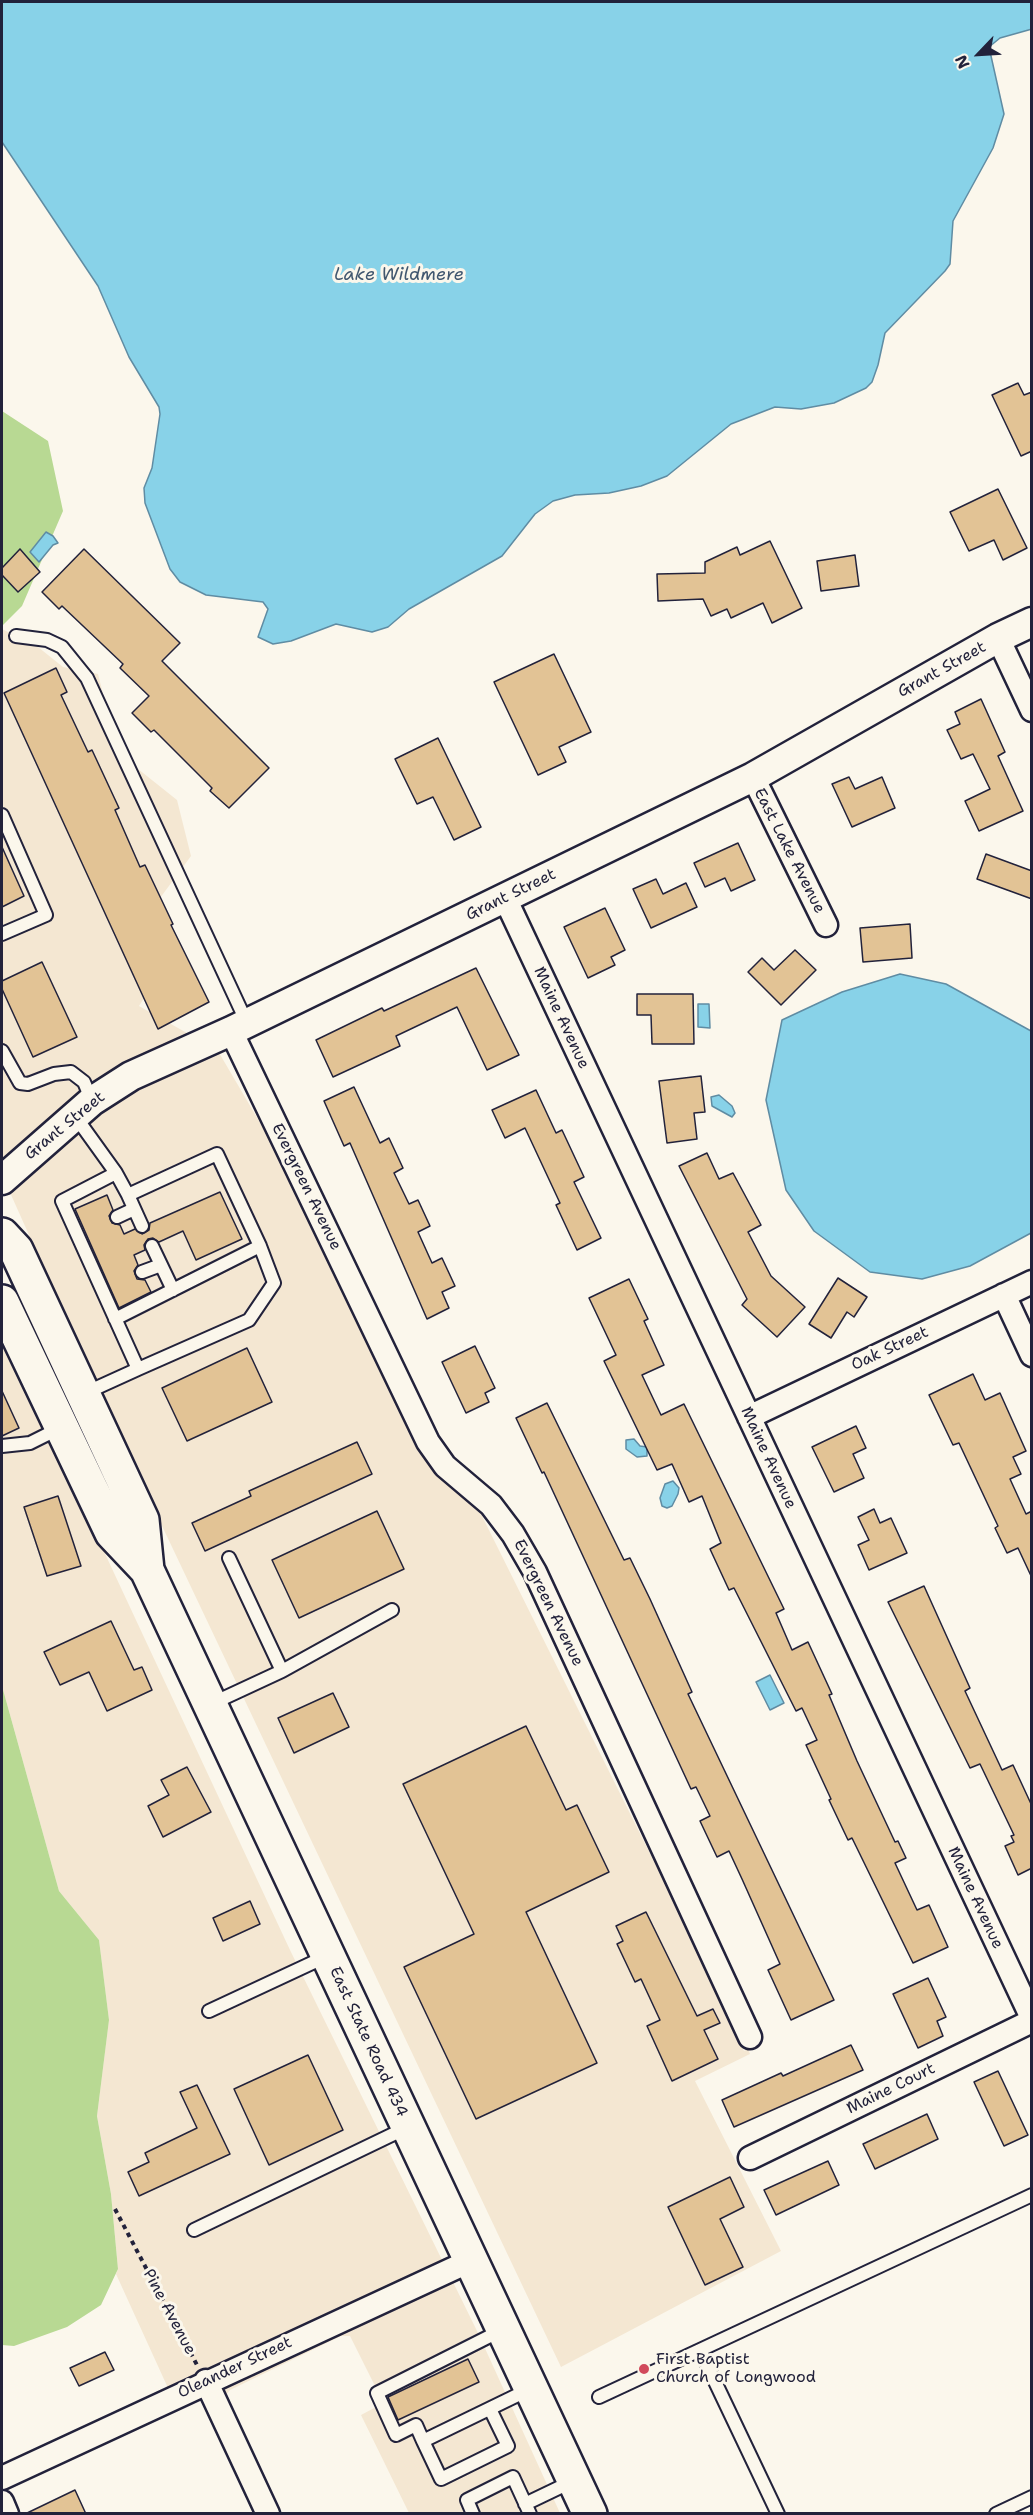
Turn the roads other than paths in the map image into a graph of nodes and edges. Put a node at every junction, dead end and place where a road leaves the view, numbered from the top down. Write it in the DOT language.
graph roads {
  1 [pos="1032,622"];
  2 [pos="16,636"];
  3 [pos="998,638"];
  4 [pos="1032,710"];
  5 [pos="753,777"];
  6 [pos="2,815"];
  7 [pos="505,898"];
  8 [pos="826,925"];
  9 [pos="2,934"];
  10 [pos="239,1027"];
  11 [pos="2,1051"];
  12 [pos="83,1108"];
  13 [pos="116,1173"];
  14 [pos="2,1180"];
  15 [pos="128,1195"];
  16 [pos="134,1209"];
  17 [pos="117,1217"];
  18 [pos="142,1226"];
  19 [pos="2,1235"];
  20 [pos="152,1246"];
  21 [pos="260,1246"];
  22 [pos="161,1265"];
  23 [pos="142,1272"];
  24 [pos="1032,1282"];
  25 [pos="173,1290"];
  26 [pos="1004,1295"];
  27 [pos="2,1302"];
  28 [pos="115,1319"];
  29 [pos="1032,1355"];
  30 [pos="138,1369"];
  31 [pos="84,1394"];
  32 [pos="749,1417"];
  33 [pos="61,1428"];
  34 [pos="2,1446"];
  35 [pos="229,1558"];
  36 [pos="147,1570"];
  37 [pos="392,1610"];
  38 [pos="282,1671"];
  39 [pos="210,1704"];
  40 [pos="328,1955"];
  41 [pos="209,2012"];
  42 [pos="1032,2020"];
  43 [pos="750,2037"];
  44 [pos="408,2127"];
  45 [pos="750,2158"];
  46 [pos="1032,2195"];
  47 [pos="194,2230"];
  48 [pos="470,2261"];
  49 [pos="503,2330"];
  50 [pos="700,2350"];
  51 [pos="206,2381"];
  52 [pos="531,2389"];
  53 [pos="599,2397"];
  54 [pos="490,2409"];
  55 [pos="423,2441"];
  56 [pos="2,2478"];
  57 [pos="574,2480"];
  58 [pos="1032,2497"];
  59 [pos="2,2502"];
  60 [pos="528,2509"];
  61 [pos="7,2514"];
  62 [pos="268,2514"];
  63 [pos="473,2514"];
  64 [pos="590,2514"];
  65 [pos="778,2514"];
  66 [pos="996,2514"];
  1 -- 3 [label="street, Grant Street"];
  2 -- 10 [label="lane"];
  3 -- 4 [label="street"];
  3 -- 5 [label="street, Grant Street"];
  5 -- 7 [label="street, Grant Street"];
  5 -- 8 [label="street, East Lake Avenue"];
  6 -- 9 [label="lane"];
  7 -- 10 [label="street, Grant Street"];
  7 -- 32 [label="street, Maine Avenue"];
  10 -- 12 [label="street, Grant Street"];
  10 -- 43 [label="street, Evergreen Avenue"];
  11 -- 12 [label="lane"];
  12 -- 13 [label="lane"];
  12 -- 14 [label="street, Grant Street"];
  13 -- 15 [label="lane"];
  13 -- 28 [label="lane"];
  15 -- 16 [label="lane"];
  15 -- 21 [label="lane"];
  16 -- 17 [label="lane"];
  16 -- 18 [label="lane"];
  19 -- 31 [label="main road"];
  20 -- 22 [label="lane"];
  21 -- 25 [label="lane"];
  21 -- 30 [label="lane"];
  22 -- 23 [label="lane"];
  22 -- 25 [label="lane"];
  24 -- 26 [label="street, Oak Street"];
  25 -- 28 [label="lane"];
  26 -- 29 [label="street"];
  26 -- 32 [label="street, Oak Street"];
  27 -- 33 [label="main road"];
  28 -- 30 [label="lane"];
  30 -- 31 [label="lane"];
  31 -- 36 [label="main road"];
  32 -- 42 [label="street, Maine Avenue"];
  33 -- 34 [label="lane"];
  33 -- 36 [label="main road"];
  35 -- 38 [label="lane"];
  36 -- 39 [label="main road, East State Road 434"];
  37 -- 38 [label="lane"];
  38 -- 39 [label="lane"];
  39 -- 40 [label="main road, East State Road 434"];
  40 -- 41 [label="lane"];
  40 -- 44 [label="main road, East State Road 434"];
  42 -- 45 [label="street, Maine Court"];
  44 -- 47 [label="lane"];
  44 -- 48 [label="main road, East State Road 434"];
  46 -- 50 [label="lane"];
  48 -- 49 [label="main road, East State Road 434"];
  48 -- 51 [label="street, Oleander Street"];
  49 -- 52 [label="main road, East State Road 434"];
  49 -- 55 [label="lane"];
  50 -- 53 [label="lane"];
  50 -- 65 [label="lane"];
  51 -- 56 [label="street, Oleander Street"];
  51 -- 62 [label="street"];
  52 -- 54 [label="lane"];
  52 -- 57 [label="main road, East State Road 434"];
  54 -- 55 [label="lane"];
  54 -- 55 [label="lane"];
  57 -- 60 [label="lane"];
  57 -- 64 [label="main road, East State Road 434"];
  58 -- 66 [label="lane"];
  59 -- 61 [label="street"];
  60 -- 63 [label="lane"];
}
